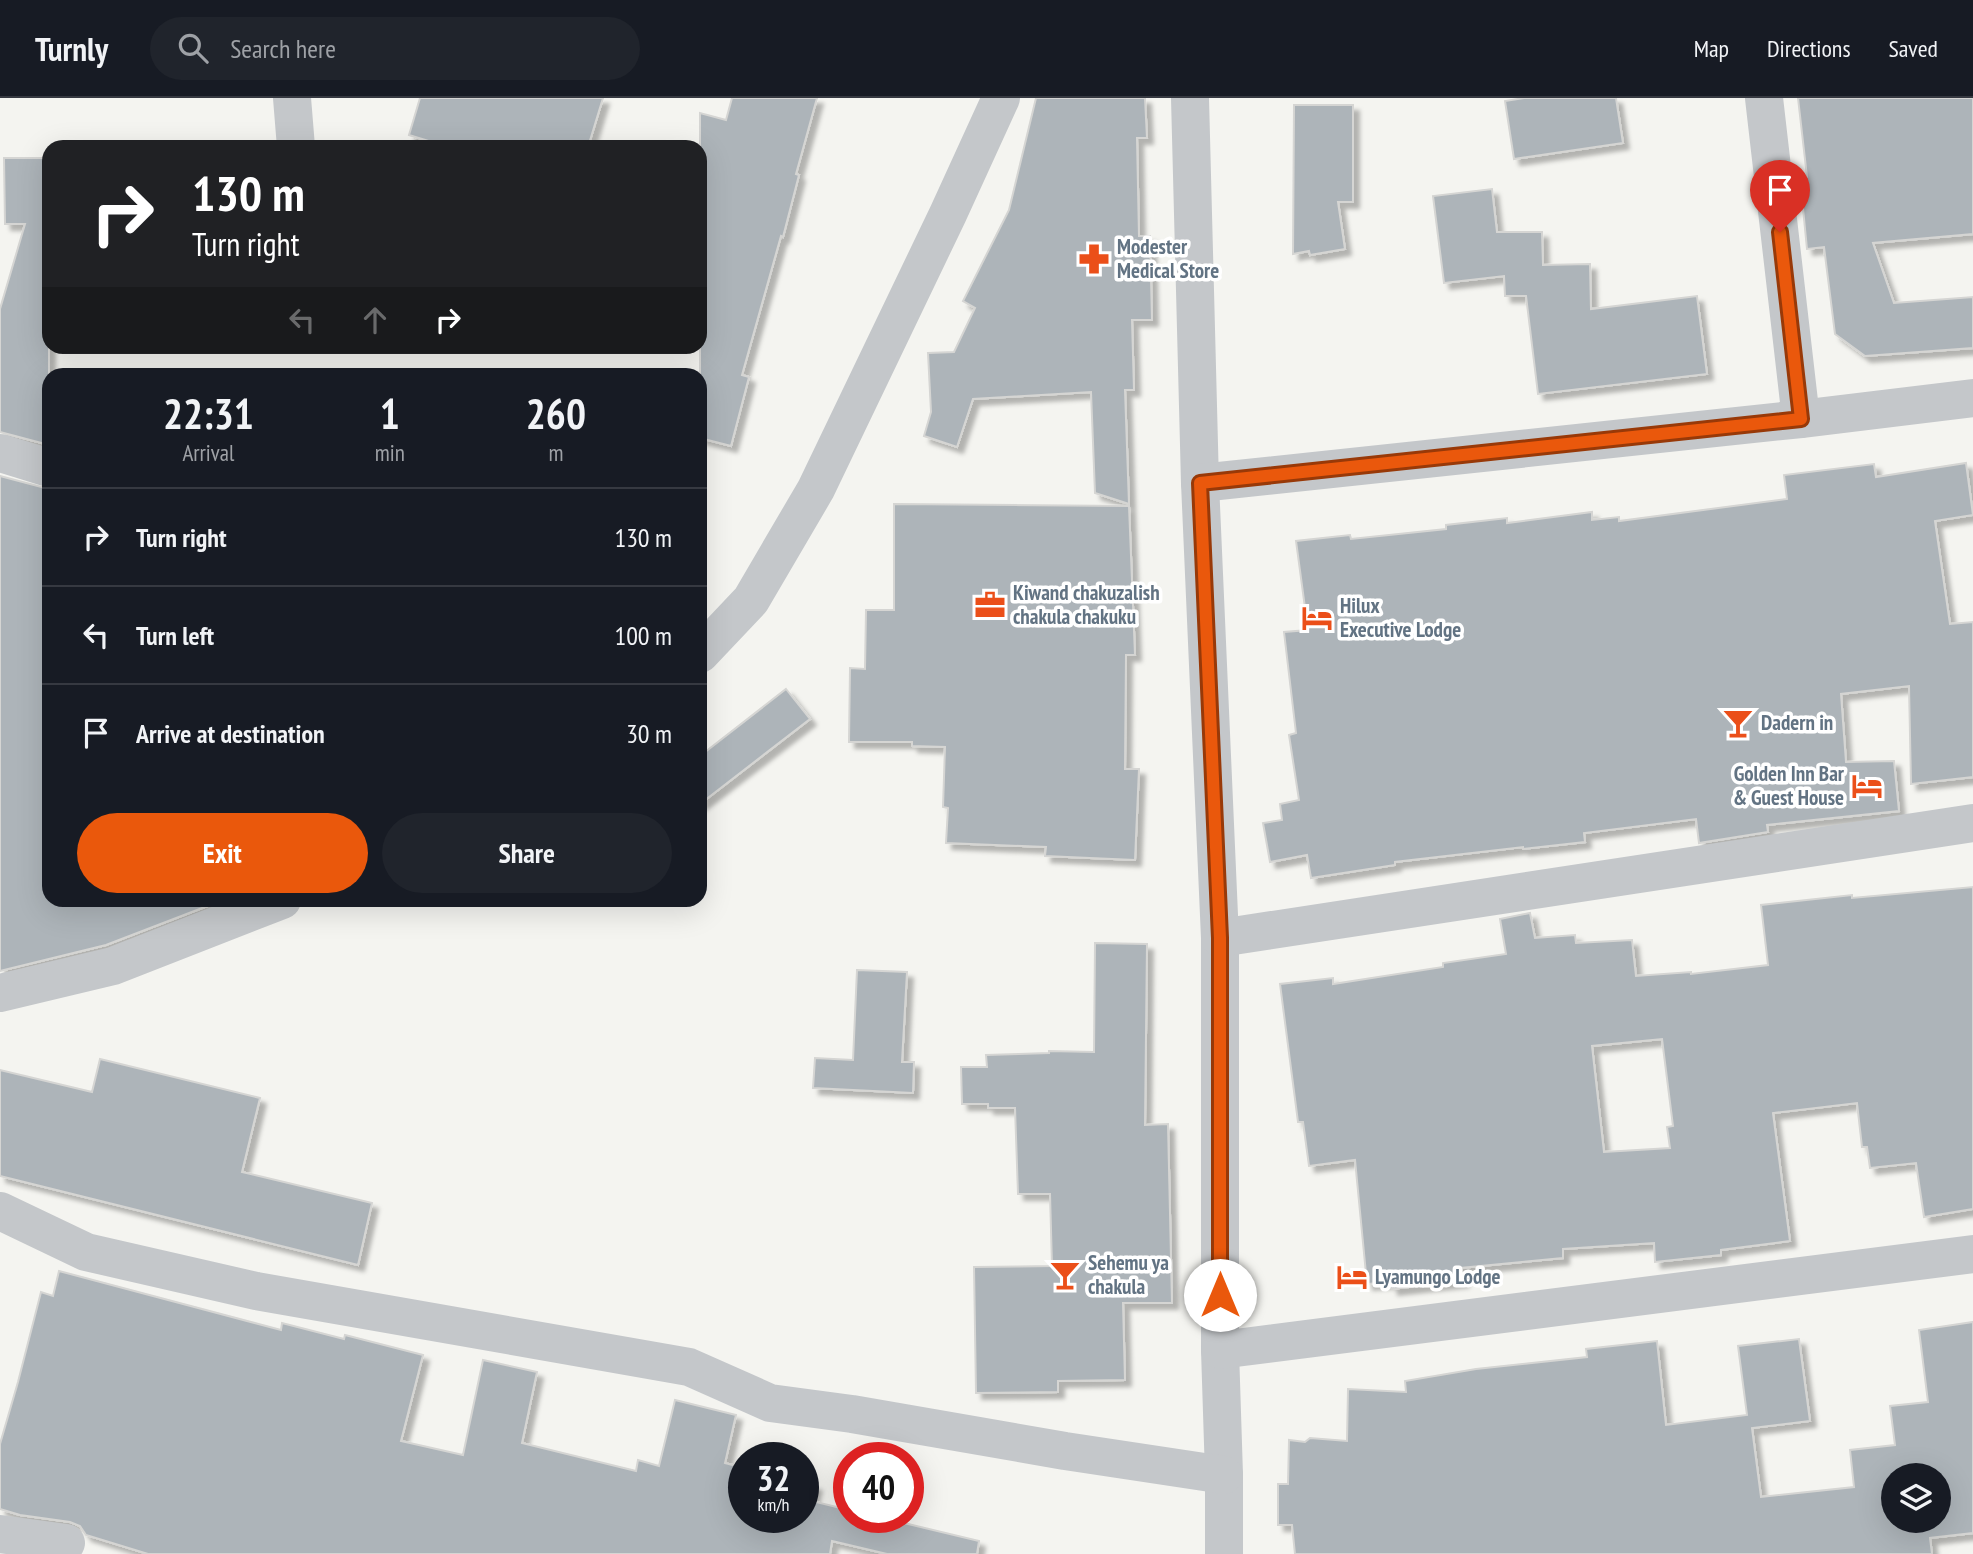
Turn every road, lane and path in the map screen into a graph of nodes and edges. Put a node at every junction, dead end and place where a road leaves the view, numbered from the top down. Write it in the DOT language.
graph roads {
  1 [pos="292,98"];
  2 [pos="1001,98"];
  3 [pos="1190,98"];
  4 [pos="1765,98"];
  5 [pos="295,140"];
  6 [pos="1973,398"];
  7 [pos="1801,419"];
  8 [pos="0,453"];
  9 [pos="42,466"];
  10 [pos="1200,483"];
  11 [pos="707,647"];
  12 [pos="1973,823"];
  13 [pos="264,907"];
  14 [pos="1220,938"];
  15 [pos="0,993"];
  16 [pos="0,1211"];
  17 [pos="1973,1254"];
  18 [pos="1220,1349"];
  19 [pos="1224,1475"];
  20 [pos="0,1534"];
  21 [pos="66,1543"];
  22 [pos="1224,1554"];
  1 -- 5 [label="street"];
  2 -- 11 [label="street"];
  3 -- 10 [label="street"];
  4 -- 7 [label="street"];
  6 -- 7 [label="street"];
  7 -- 10 [label="street"];
  8 -- 9 [label="street"];
  10 -- 14 [label="street"];
  12 -- 14 [label="street"];
  13 -- 15 [label="street"];
  14 -- 18 [label="street"];
  16 -- 19 [label="street"];
  17 -- 18 [label="street"];
  18 -- 19 [label="street"];
  19 -- 22 [label="street"];
  20 -- 21 [label="street"];
}
